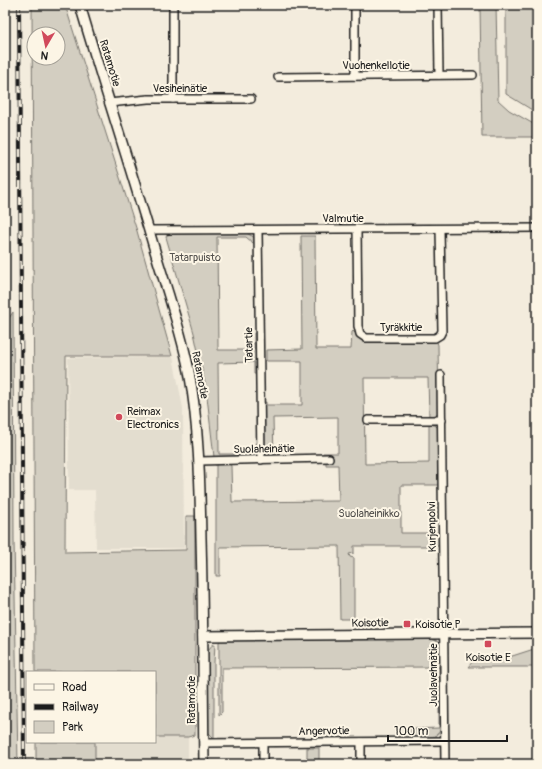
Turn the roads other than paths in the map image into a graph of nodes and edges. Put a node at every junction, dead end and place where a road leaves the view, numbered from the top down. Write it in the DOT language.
graph roads {
  1 [pos="80,5"];
  2 [pos="173,5"];
  3 [pos="354,5"];
  4 [pos="438,5"];
  5 [pos="439,75"];
  6 [pos="355,76"];
  7 [pos="473,76"];
  8 [pos="278,77"];
  9 [pos="173,99"];
  10 [pos="251,99"];
  11 [pos="109,103"];
  12 [pos="537,228"];
  13 [pos="357,229"];
  14 [pos="440,229"];
  15 [pos="149,230"];
  16 [pos="258,230"];
  17 [pos="441,375"];
  18 [pos="368,420"];
  19 [pos="442,420"];
  20 [pos="329,458"];
  21 [pos="261,460"];
  22 [pos="199,461"];
  23 [pos="537,633"];
  24 [pos="444,634"];
  25 [pos="203,636"];
  26 [pos="444,741"];
  27 [pos="361,742"];
  28 [pos="204,743"];
  29 [pos="263,743"];
  30 [pos="204,764"];
  31 [pos="264,764"];
  32 [pos="361,764"];
  33 [pos="445,764"];
  1 -- 11 [label="street, Ratamotie"];
  2 -- 9 [label="street"];
  3 -- 6 [label="street"];
  4 -- 5 [label="street"];
  5 -- 6 [label="street, Vuohenkellotie"];
  5 -- 7 [label="street, Vuohenkellotie"];
  6 -- 8 [label="street, Vuohenkellotie"];
  9 -- 10 [label="street, Vesiheinätie"];
  9 -- 11 [label="street, Vesiheinätie"];
  11 -- 15 [label="street, Ratamotie"];
  12 -- 14 [label="street, Valmutie"];
  13 -- 14 [label="street, Valmutie"];
  13 -- 14 [label="street, Tyräkkitie"];
  13 -- 16 [label="street, Valmutie"];
  15 -- 16 [label="street, Valmutie"];
  15 -- 22 [label="street, Ratamotie"];
  16 -- 21 [label="street, Tatartie"];
  17 -- 19 [label="street, Kurjenpolvi"];
  18 -- 19 [label="street"];
  19 -- 24 [label="street, Kurjenpolvi"];
  20 -- 21 [label="street, Suolaheinätie"];
  21 -- 22 [label="street, Suolaheinätie"];
  22 -- 25 [label="street, Ratamotie"];
  23 -- 24 [label="street, Koisotie"];
  24 -- 25 [label="street, Koisotie"];
  24 -- 26 [label="street, Juolavehnätie"];
  25 -- 28 [label="street, Ratamotie"];
  26 -- 27 [label="street, Angervotie"];
  26 -- 33 [label="street, Juolavehnätie"];
  27 -- 29 [label="street, Angervotie"];
  27 -- 32 [label="street"];
  28 -- 29 [label="street, Angervotie"];
  28 -- 30 [label="street, Ratamotie"];
  29 -- 31 [label="street"];
}
